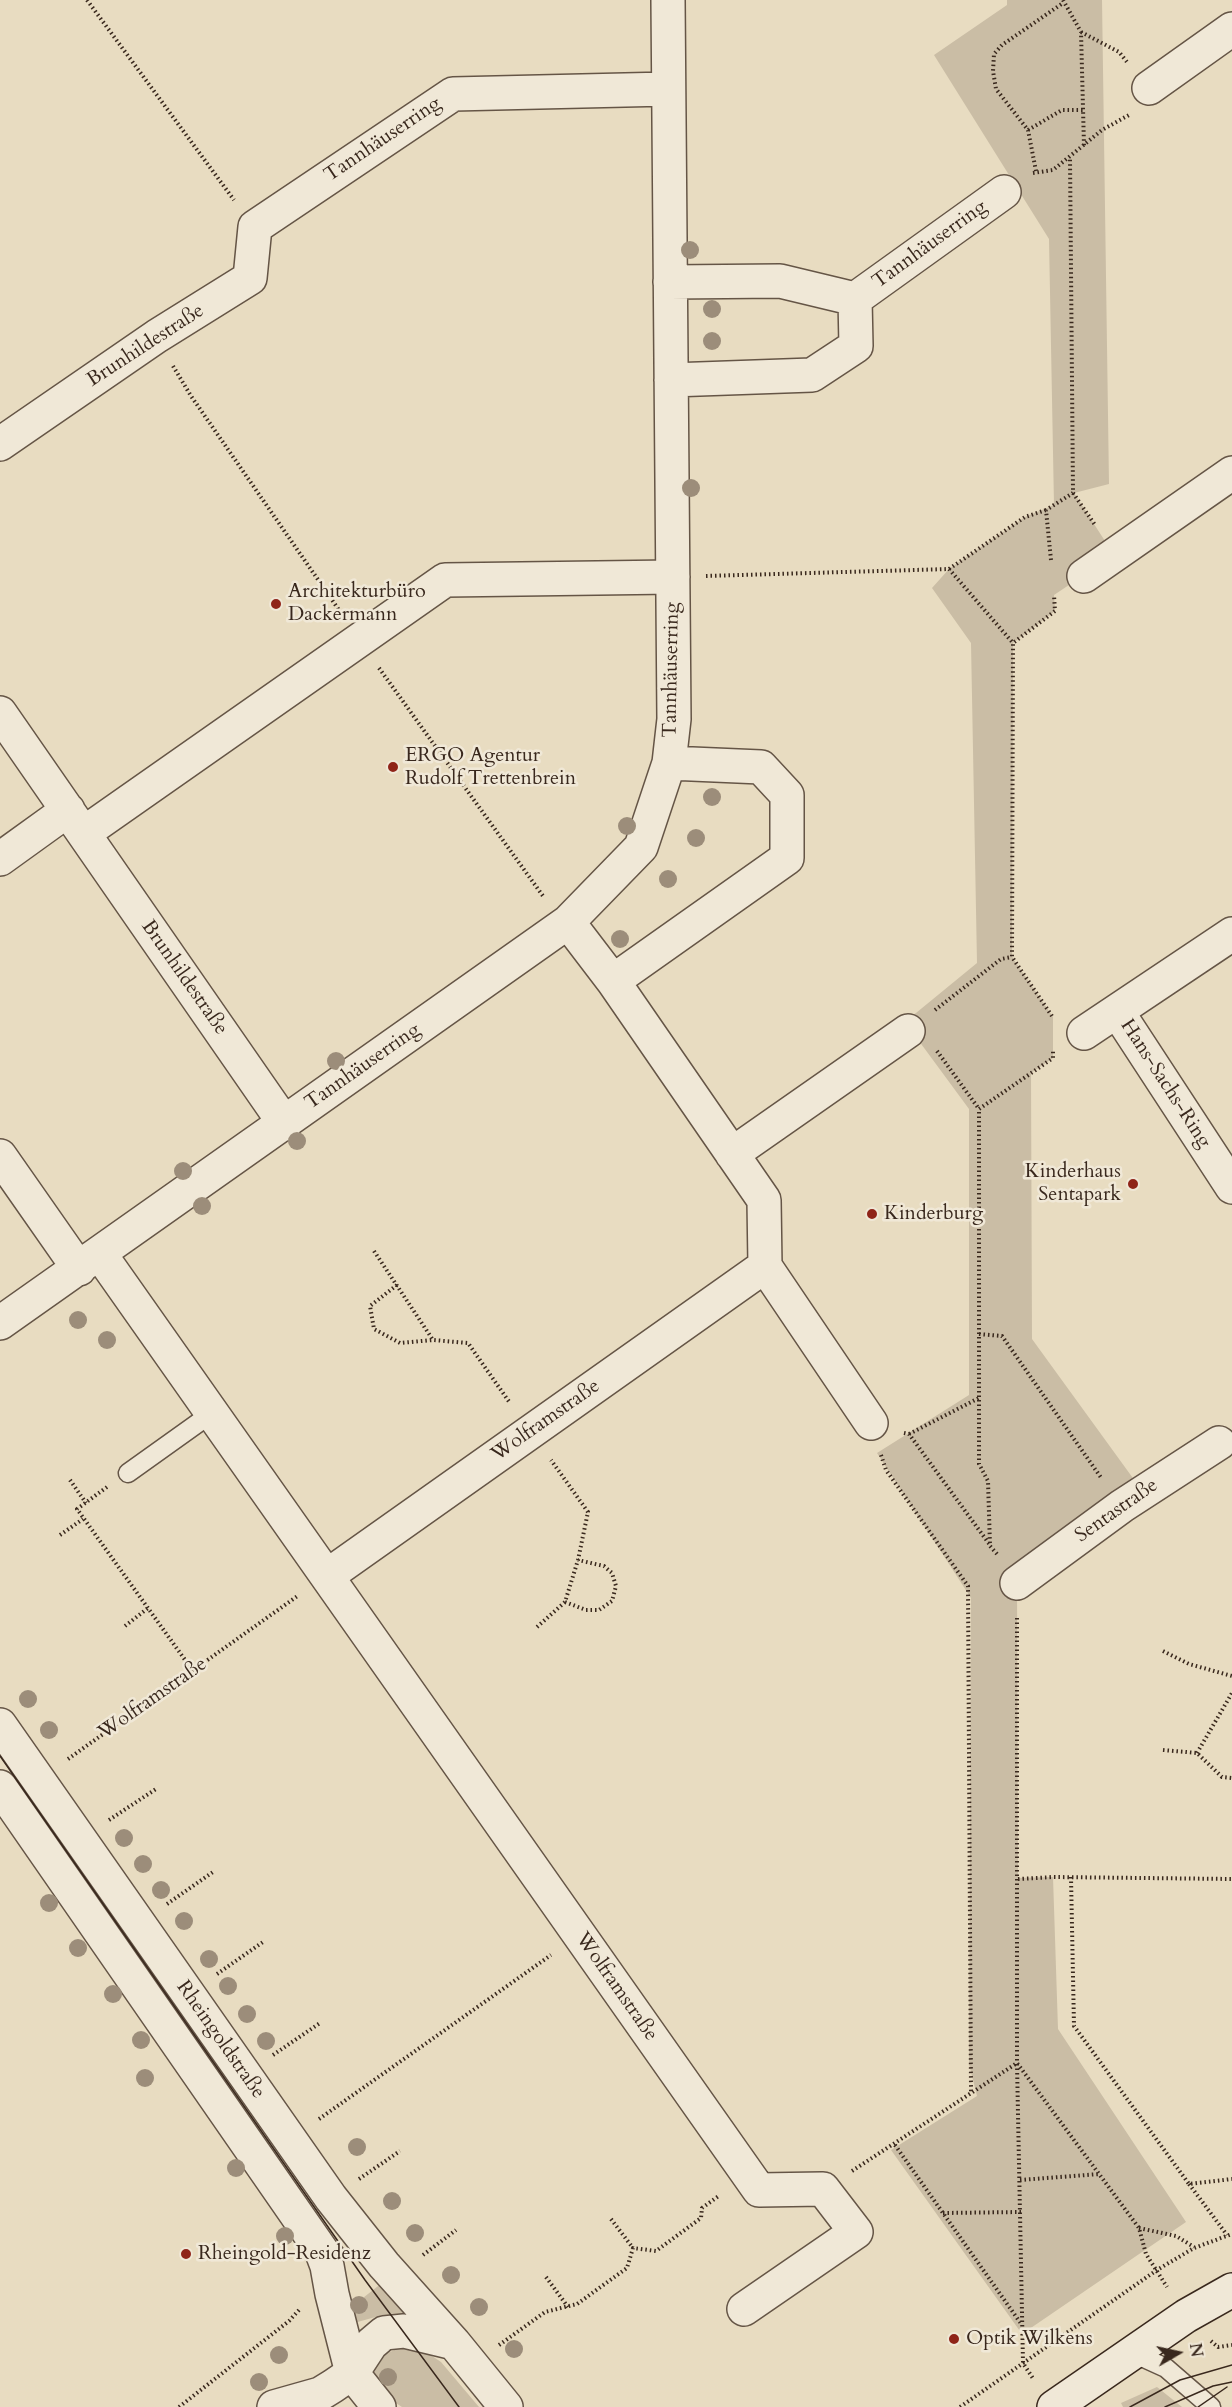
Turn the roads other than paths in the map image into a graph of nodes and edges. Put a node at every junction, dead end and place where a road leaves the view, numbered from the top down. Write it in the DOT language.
graph roads {
  1 [pos="668,0"];
  2 [pos="1232,29"];
  3 [pos="1149,88"];
  4 [pos="668,89"];
  5 [pos="1004,192"];
  6 [pos="255,227"];
  7 [pos="670,282"];
  8 [pos="855,299"];
  9 [pos="671,380"];
  10 [pos="0,444"];
  11 [pos="1232,473"];
  12 [pos="1084,576"];
  13 [pos="673,577"];
  14 [pos="0,713"];
  15 [pos="669,763"];
  16 [pos="76,822"];
  17 [pos="0,859"];
  18 [pos="568,922"];
  19 [pos="1232,934"];
  20 [pos="613,981"];
  21 [pos="1117,1011"];
  22 [pos="913,1027"];
  23 [pos="1068,1030"];
  24 [pos="285,1124"];
  25 [pos="732,1154"];
  26 [pos="0,1156"];
  27 [pos="1232,1187"];
  28 [pos="89,1261"];
  29 [pos="765,1266"];
  30 [pos="0,1323"];
  31 [pos="212,1413"];
  32 [pos="871,1423"];
  33 [pos="1228,1446"];
  34 [pos="128,1473"];
  35 [pos="327,1576"];
  36 [pos="1017,1583"];
  37 [pos="0,1725"];
  38 [pos="0,1788"];
  39 [pos="1232,2290"];
  40 [pos="744,2309"];
  41 [pos="1133,2353"];
  42 [pos="463,2354"];
  43 [pos="352,2373"];
  44 [pos="274,2407"];
  45 [pos="378,2407"];
  46 [pos="506,2407"];
  47 [pos="1054,2407"];
  48 [pos="1211,2407"];
  1 -- 4 [label="street, Tannhäuserring"];
  2 -- 3 [label="street"];
  4 -- 6 [label="street, Tannhäuserring"];
  4 -- 7 [label="street, Tannhäuserring"];
  5 -- 8 [label="street, Tannhäuserring"];
  6 -- 10 [label="street, Brunhildestraße"];
  7 -- 8 [label="street, Tannhäuserring"];
  7 -- 9 [label="street, Tannhäuserring"];
  8 -- 9 [label="street, Tannhäuserring"];
  9 -- 13 [label="street, Tannhäuserring"];
  11 -- 12 [label="street"];
  13 -- 15 [label="street, Tannhäuserring"];
  13 -- 16 [label="street, Tannhäuserring"];
  14 -- 16 [label="street, Brunhildestraße"];
  15 -- 18 [label="street, Tannhäuserring"];
  15 -- 20 [label="street, Tannhäuserring"];
  16 -- 17 [label="street"];
  16 -- 24 [label="street, Brunhildestraße"];
  18 -- 20 [label="street"];
  18 -- 24 [label="street, Tannhäuserring"];
  19 -- 21 [label="street, Hans-Sachs-Ring"];
  20 -- 25 [label="street"];
  21 -- 23 [label="street, Hans-Sachs-Ring"];
  21 -- 27 [label="street, Hans-Sachs-Ring"];
  22 -- 25 [label="street"];
  24 -- 28 [label="street, Tannhäuserring"];
  25 -- 29 [label="street"];
  26 -- 28 [label="street"];
  28 -- 30 [label="street, Tannhäuserring"];
  28 -- 31 [label="street, Wolframstraße"];
  29 -- 32 [label="street"];
  29 -- 35 [label="street, Wolframstraße"];
  31 -- 34 [label="lane"];
  31 -- 35 [label="street, Wolframstraße"];
  33 -- 36 [label="street, Sentastraße"];
  35 -- 40 [label="street, Wolframstraße"];
  37 -- 42 [label="street, Rheingoldstraße"];
  38 -- 43 [label="street, Rheingoldstraße"];
  39 -- 41 [label="street"];
  41 -- 47 [label="street"];
  41 -- 48 [label="lane"];
  42 -- 43 [label="street"];
  42 -- 46 [label="street, Rheingoldstraße"];
  43 -- 44 [label="street"];
  43 -- 45 [label="street, Rheingoldstraße"];
}
